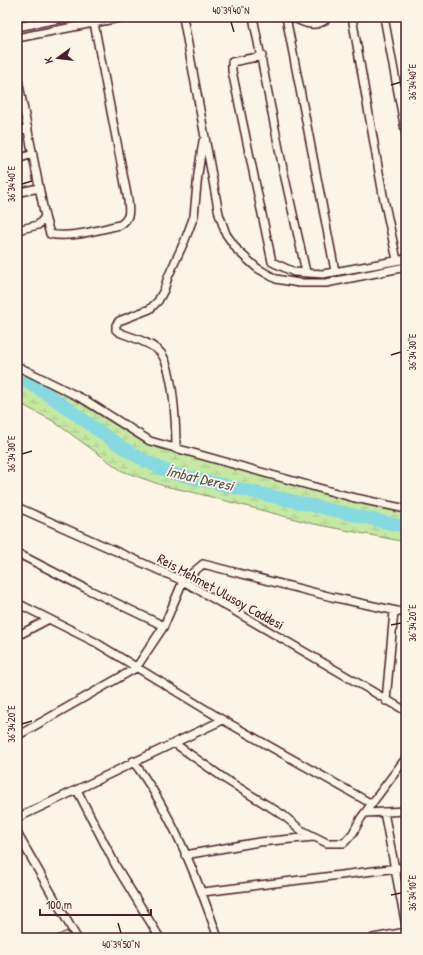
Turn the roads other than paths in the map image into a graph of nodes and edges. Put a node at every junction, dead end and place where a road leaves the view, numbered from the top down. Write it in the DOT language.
graph roads {
  1 [pos="69,17"];
  2 [pos="124,17"];
  3 [pos="183,17"];
  4 [pos="253,17"];
  5 [pos="286,17"];
  6 [pos="292,17"];
  7 [pos="329,17"];
  8 [pos="352,17"];
  9 [pos="384,17"];
  10 [pos="94,23"];
  11 [pos="17,27"];
  12 [pos="17,38"];
  13 [pos="262,56"];
  14 [pos="17,75"];
  15 [pos="19,99"];
  16 [pos="28,128"];
  17 [pos="17,131"];
  18 [pos="204,135"];
  19 [pos="406,135"];
  20 [pos="32,154"];
  21 [pos="17,158"];
  22 [pos="39,188"];
  23 [pos="17,191"];
  24 [pos="45,217"];
  25 [pos="17,227"];
  26 [pos="406,259"];
  27 [pos="397,260"];
  28 [pos="406,268"];
  29 [pos="335,271"];
  30 [pos="306,272"];
  31 [pos="17,366"];
  32 [pos="176,449"];
  33 [pos="17,507"];
  34 [pos="406,509"];
  35 [pos="17,552"];
  36 [pos="183,581"];
  37 [pos="17,604"];
  38 [pos="394,611"];
  39 [pos="406,613"];
  40 [pos="49,619"];
  41 [pos="164,626"];
  42 [pos="17,636"];
  43 [pos="136,668"];
  44 [pos="386,701"];
  45 [pos="406,712"];
  46 [pos="223,720"];
  47 [pos="17,736"];
  48 [pos="174,743"];
  49 [pos="406,758"];
  50 [pos="133,761"];
  51 [pos="77,790"];
  52 [pos="372,804"];
  53 [pos="406,811"];
  54 [pos="384,812"];
  55 [pos="365,813"];
  56 [pos="17,818"];
  57 [pos="17,833"];
  58 [pos="314,837"];
  59 [pos="185,855"];
  60 [pos="406,867"];
  61 [pos="395,868"];
  62 [pos="203,892"];
  63 [pos="406,926"];
  64 [pos="406,932"];
  65 [pos="77,938"];
  66 [pos="160,938"];
  67 [pos="218,938"];
  68 [pos="373,938"];
  1 -- 11 [label="street"];
  2 -- 10 [label="street"];
  3 -- 18 [label="street"];
  4 -- 13 [label="street"];
  5 -- 29 [label="street"];
  6 -- 7 [label="street"];
  8 -- 27 [label="street"];
  9 -- 19 [label="street"];
  10 -- 12 [label="street"];
  10 -- 24 [label="street"];
  13 -- 30 [label="street"];
  13 -- 30 [label="street"];
  14 -- 15 [label="street"];
  15 -- 16 [label="street"];
  16 -- 17 [label="street"];
  16 -- 20 [label="street"];
  18 -- 28 [label="street"];
  18 -- 32 [label="street"];
  20 -- 21 [label="street"];
  20 -- 22 [label="street"];
  22 -- 23 [label="street"];
  22 -- 24 [label="street"];
  24 -- 25 [label="street"];
  26 -- 27 [label="street"];
  27 -- 29 [label="street"];
  29 -- 30 [label="street"];
  31 -- 32 [label="street"];
  32 -- 34 [label="street"];
  33 -- 36 [label="street, Reis Mehmet Ulusoy Caddesi"];
  35 -- 41 [label="street"];
  36 -- 38 [label="street"];
  36 -- 41 [label="street"];
  36 -- 44 [label="street, Reis Mehmet Ulusoy Caddesi"];
  37 -- 40 [label="street"];
  38 -- 39 [label="street"];
  38 -- 44 [label="street"];
  40 -- 42 [label="street"];
  40 -- 43 [label="street"];
  41 -- 43 [label="street"];
  43 -- 46 [label="street"];
  43 -- 47 [label="street"];
  44 -- 45 [label="street, Reis Mehmet Ulusoy Caddesi"];
  46 -- 48 [label="street"];
  46 -- 52 [label="street"];
  48 -- 50 [label="street"];
  48 -- 58 [label="street"];
  49 -- 52 [label="street"];
  50 -- 51 [label="street"];
  50 -- 59 [label="street"];
  51 -- 56 [label="street"];
  51 -- 66 [label="street"];
  52 -- 55 [label="street"];
  53 -- 54 [label="street"];
  54 -- 55 [label="street"];
  54 -- 61 [label="street"];
  55 -- 58 [label="street"];
  57 -- 65 [label="street"];
  58 -- 59 [label="street"];
  59 -- 62 [label="street"];
  60 -- 61 [label="street"];
  61 -- 62 [label="street"];
  61 -- 63 [label="street"];
  62 -- 67 [label="street"];
  64 -- 68 [label="street"];
}
